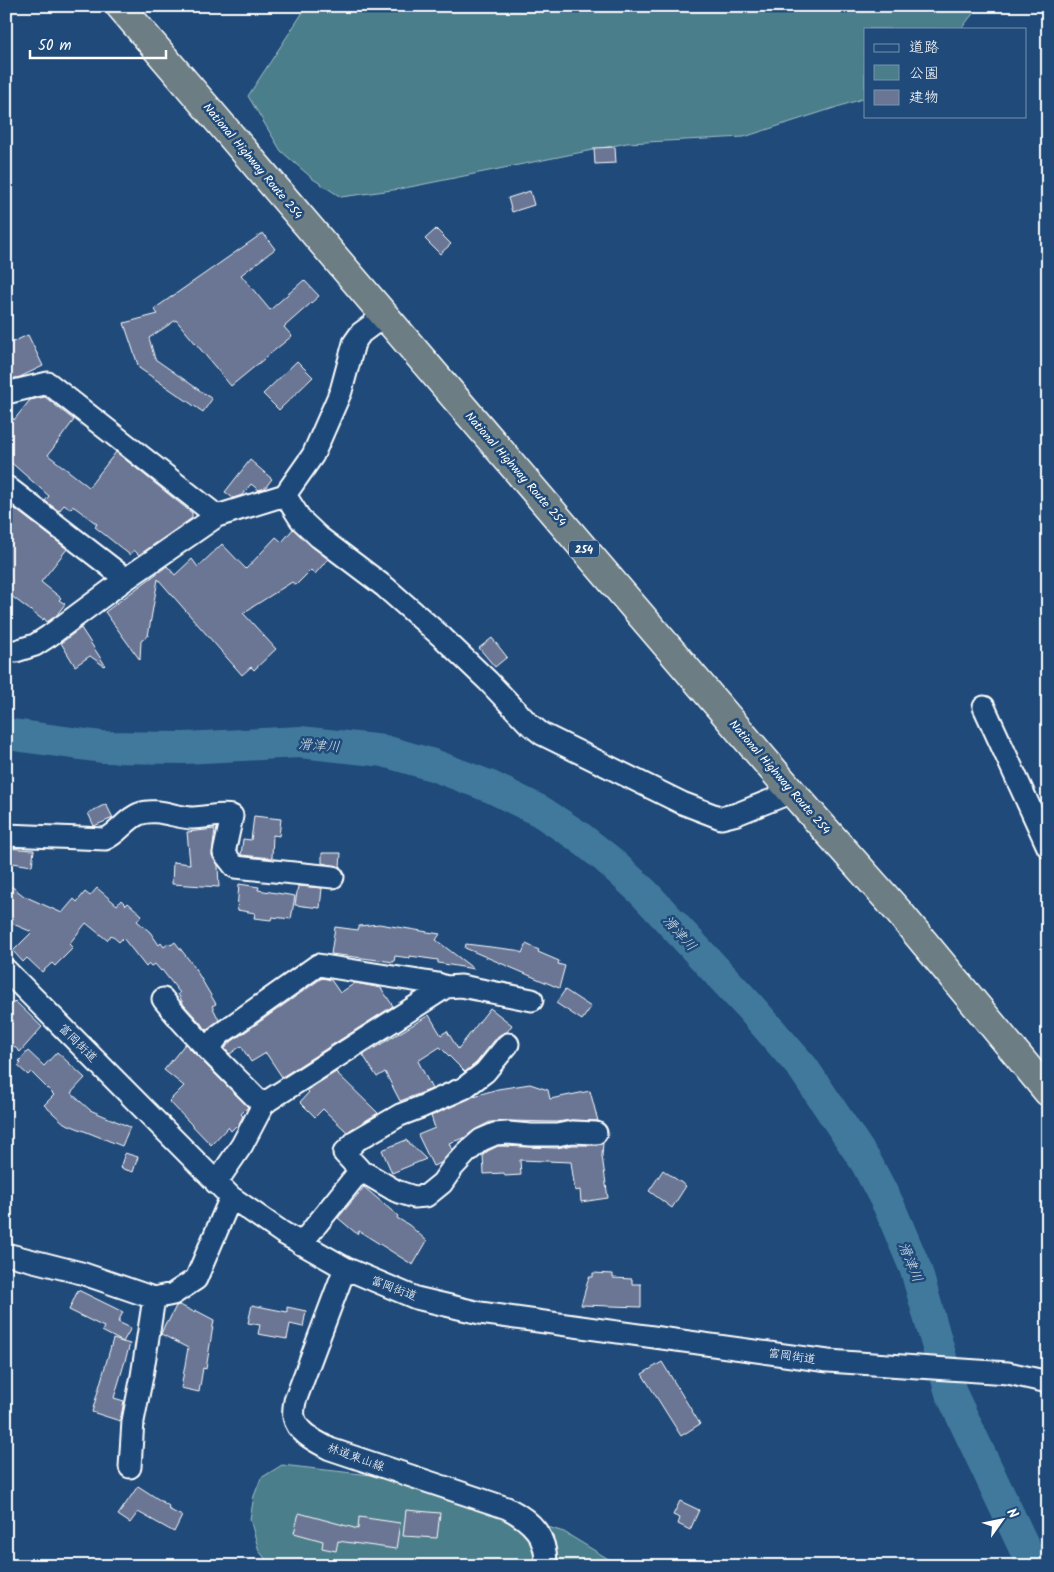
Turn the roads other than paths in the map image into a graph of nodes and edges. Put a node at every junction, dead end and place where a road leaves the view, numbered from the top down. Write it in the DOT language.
graph roads {
  1 [pos="120,6"];
  2 [pos="384,316"];
  3 [pos="6,393"];
  4 [pos="6,488"];
  5 [pos="285,495"];
  6 [pos="217,516"];
  7 [pos="126,579"];
  8 [pos="6,651"];
  9 [pos="984,707"];
  10 [pos="792,792"];
  11 [pos="6,835"];
  12 [pos="1048,847"];
  13 [pos="333,877"];
  14 [pos="6,970"];
  15 [pos="446,987"];
  16 [pos="163,999"];
  17 [pos="532,1000"];
  18 [pos="508,1044"];
  19 [pos="209,1049"];
  20 [pos="1048,1092"];
  21 [pos="263,1106"];
  22 [pos="596,1133"];
  23 [pos="360,1174"];
  24 [pos="224,1190"];
  25 [pos="301,1244"];
  26 [pos="6,1254"];
  27 [pos="345,1268"];
  28 [pos="154,1298"];
  29 [pos="1040,1380"];
  30 [pos="130,1466"];
  31 [pos="546,1566"];
  1 -- 2 [label="highway, National Highway Route 254 / 254"];
  2 -- 5 [label="street"];
  2 -- 10 [label="highway, National Highway Route 254 / 254"];
  3 -- 6 [label="street"];
  4 -- 7 [label="street"];
  5 -- 6 [label="street"];
  5 -- 10 [label="street"];
  6 -- 7 [label="street"];
  7 -- 8 [label="street"];
  9 -- 12 [label="street"];
  10 -- 20 [label="highway, National Highway Route 254 / 254"];
  11 -- 13 [label="street"];
  14 -- 24 [label="street, 富岡街道"];
  15 -- 17 [label="street"];
  15 -- 19 [label="street"];
  15 -- 21 [label="street"];
  16 -- 19 [label="street"];
  18 -- 23 [label="street"];
  19 -- 21 [label="street"];
  21 -- 24 [label="street"];
  22 -- 23 [label="street"];
  23 -- 25 [label="street"];
  24 -- 25 [label="street, 富岡街道"];
  24 -- 28 [label="street"];
  25 -- 27 [label="street, 富岡街道"];
  26 -- 28 [label="street"];
  27 -- 29 [label="street, 富岡街道"];
  27 -- 31 [label="street, 林道東山線"];
  28 -- 30 [label="street"];
}
